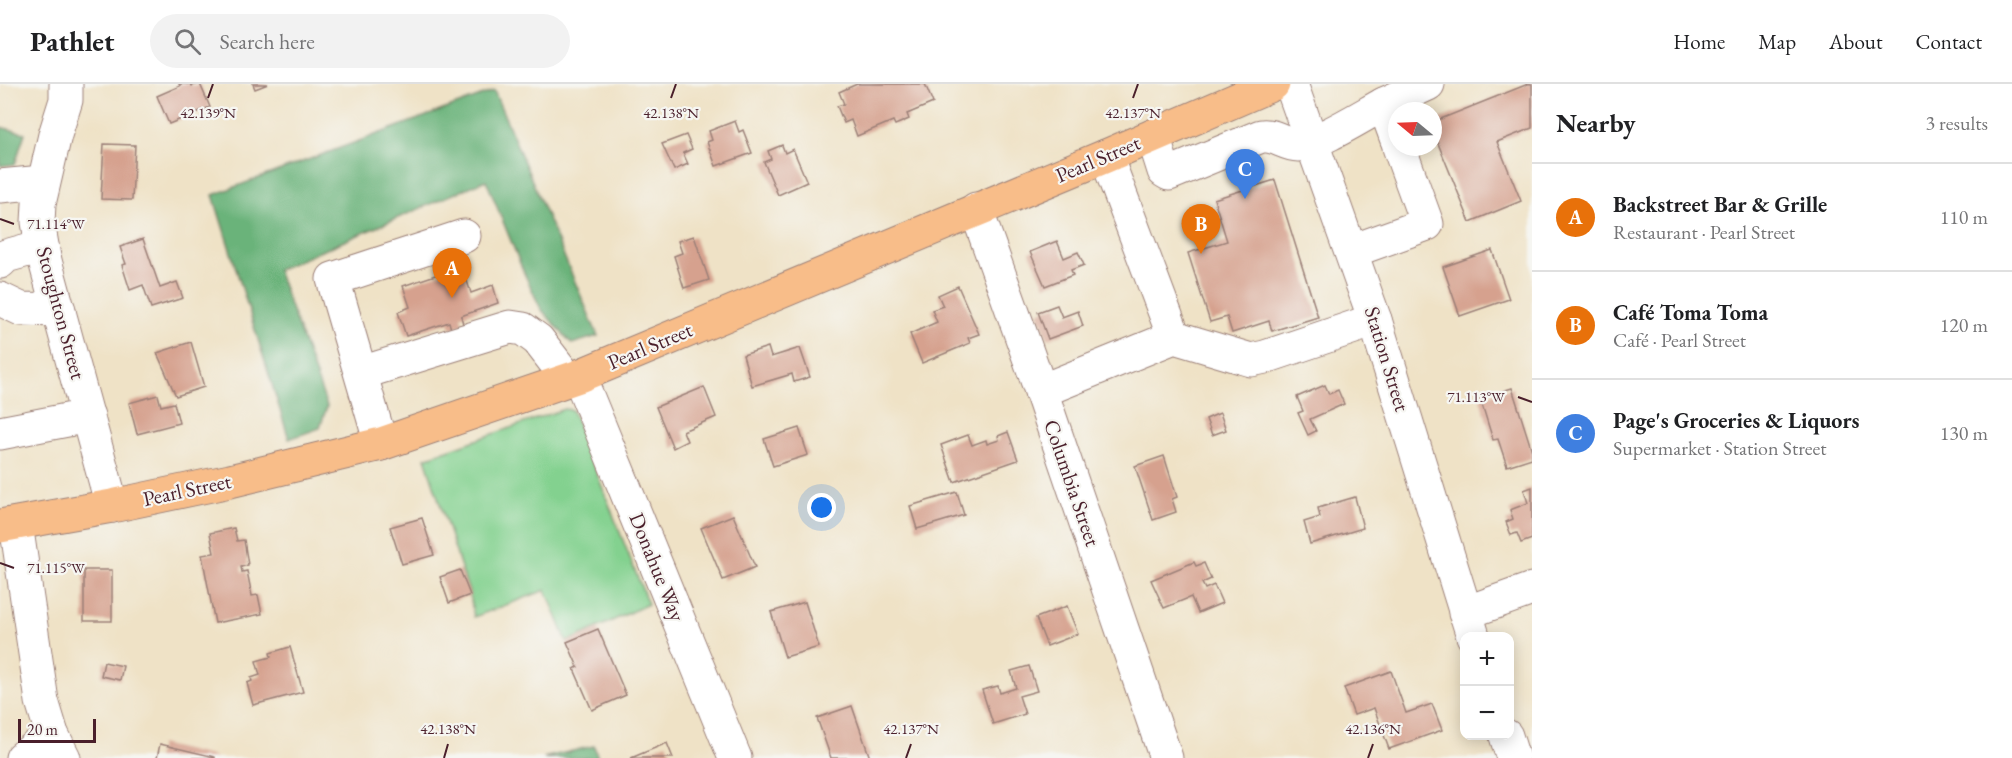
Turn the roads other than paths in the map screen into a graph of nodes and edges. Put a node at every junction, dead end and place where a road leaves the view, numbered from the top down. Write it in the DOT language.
graph roads {
  1 [pos="66,84"];
  2 [pos="1273,84"];
  3 [pos="1291,84"];
  4 [pos="1428,84"];
  5 [pos="1384,104"];
  6 [pos="1388,115"];
  7 [pos="1153,136"];
  8 [pos="1312,141"];
  9 [pos="1106,156"];
  10 [pos="1402,156"];
  11 [pos="43,182"];
  12 [pos="0,186"];
  13 [pos="976,209"];
  14 [pos="464,236"];
  15 [pos="42,246"];
  16 [pos="1352,251"];
  17 [pos="0,262"];
  18 [pos="0,299"];
  19 [pos="59,310"];
  20 [pos="1375,320"];
  21 [pos="1174,337"];
  22 [pos="361,374"];
  23 [pos="574,378"];
  24 [pos="1041,391"];
  25 [pos="88,416"];
  26 [pos="0,433"];
  27 [pos="381,444"];
  28 [pos="112,506"];
  29 [pos="8,525"];
  30 [pos="1532,589"];
  31 [pos="1469,625"];
  32 [pos="1508,740"];
  33 [pos="58,746"];
  34 [pos="22,758"];
  35 [pos="735,758"];
  36 [pos="1166,758"];
  37 [pos="1513,758"];
  1 -- 11 [label="street, Stoughton Street"];
  2 -- 7 [label="main road, Pearl Street"];
  3 -- 8 [label="street, Station Street"];
  4 -- 5 [label="street"];
  5 -- 6 [label="street"];
  5 -- 8 [label="street"];
  7 -- 8 [label="street"];
  7 -- 9 [label="main road, Pearl Street"];
  8 -- 16 [label="street, Station Street"];
  9 -- 13 [label="main road, Pearl Street"];
  9 -- 21 [label="street"];
  10 -- 16 [label="street"];
  11 -- 12 [label="street"];
  11 -- 15 [label="street, Stoughton Street"];
  13 -- 23 [label="main road, Pearl Street"];
  13 -- 24 [label="street, Columbia Street"];
  14 -- 22 [label="street"];
  15 -- 17 [label="street"];
  15 -- 19 [label="street, Stoughton Street"];
  16 -- 20 [label="street, Station Street"];
  18 -- 19 [label="street"];
  19 -- 25 [label="street, Stoughton Street"];
  20 -- 21 [label="street"];
  20 -- 31 [label="street, Station Street"];
  21 -- 24 [label="street"];
  22 -- 23 [label="street, Donahue Way"];
  22 -- 27 [label="street"];
  23 -- 27 [label="main road, Pearl Street"];
  23 -- 35 [label="street, Donahue Way"];
  24 -- 36 [label="street, Columbia Street"];
  25 -- 26 [label="street"];
  25 -- 28 [label="street, Stoughton Street"];
  27 -- 28 [label="main road, Pearl Street"];
  28 -- 29 [label="main road, Pearl Street"];
  29 -- 33 [label="street"];
  30 -- 31 [label="street"];
  32 -- 37 [label="street"];
  33 -- 34 [label="street"];
}
